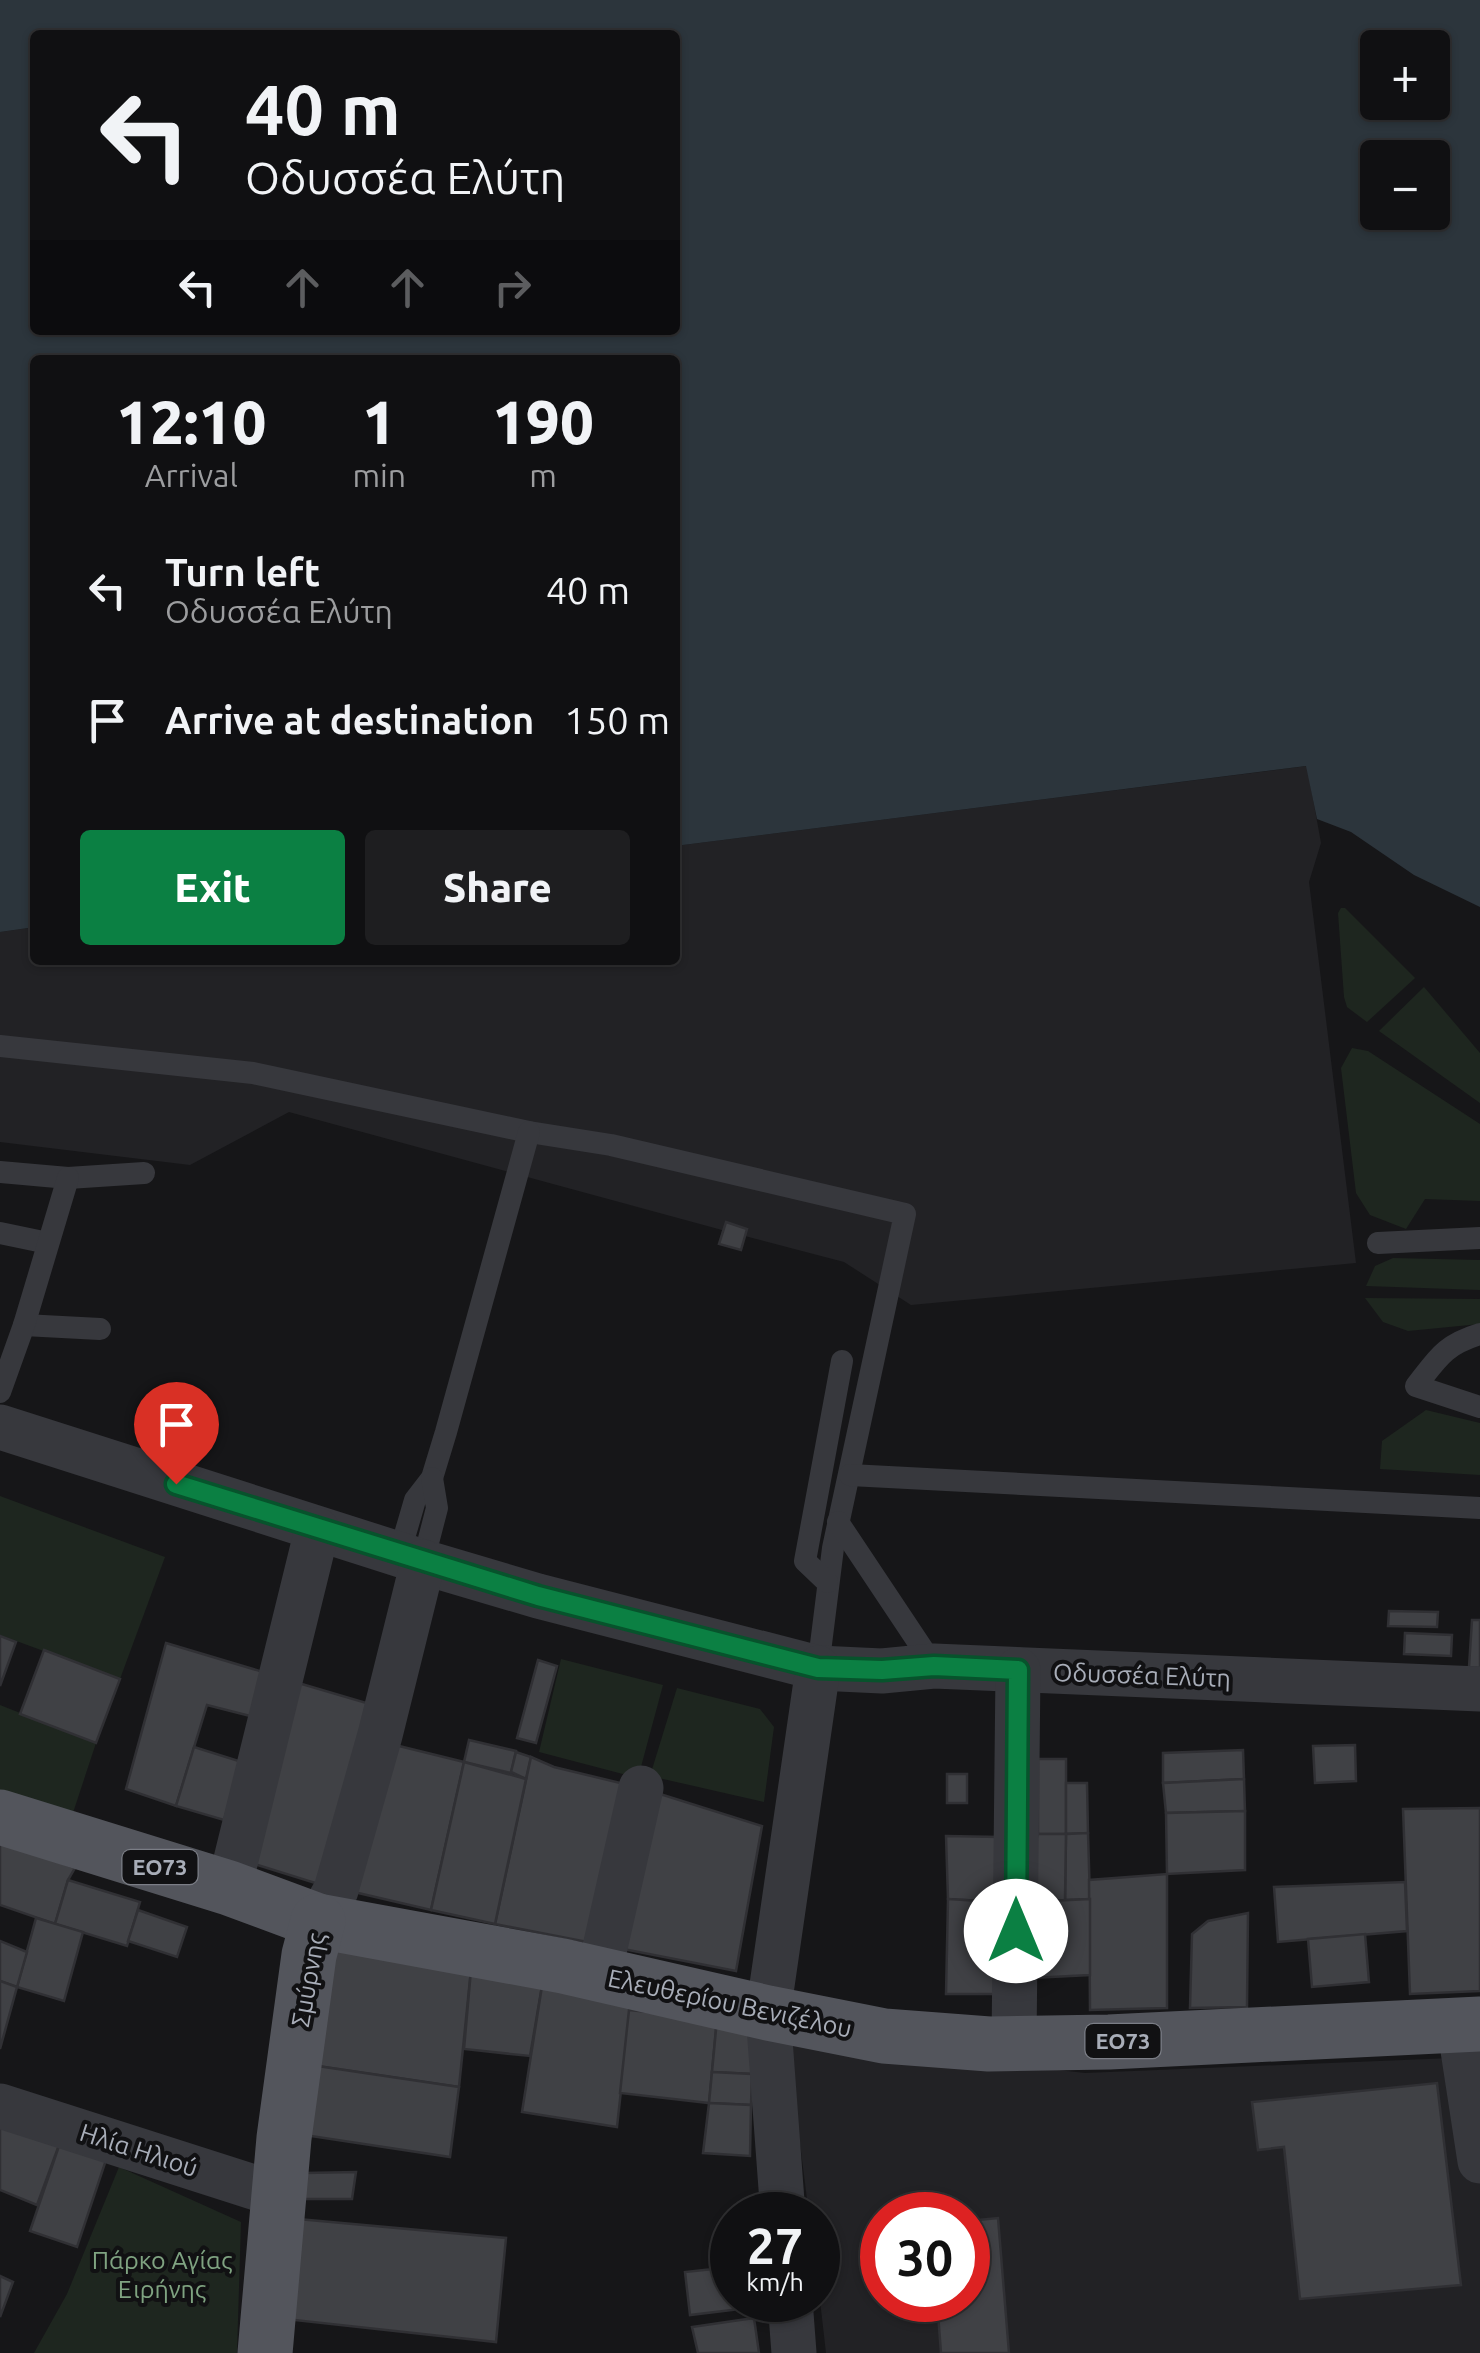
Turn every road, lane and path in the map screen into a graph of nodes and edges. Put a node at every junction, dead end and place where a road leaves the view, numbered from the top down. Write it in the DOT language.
graph roads {
  1 [pos="0,1046"];
  2 [pos="529,1132"];
  3 [pos="0,1172"];
  4 [pos="144,1173"];
  5 [pos="68,1178"];
  6 [pos="0,1233"];
  7 [pos="1480,1238"];
  8 [pos="48,1243"];
  9 [pos="1378,1243"];
  10 [pos="24,1325"];
  11 [pos="100,1329"];
  12 [pos="1480,1334"];
  13 [pos="0,1392"];
  14 [pos="868,1397"];
  15 [pos="1480,1407"];
  16 [pos="0,1427"];
  17 [pos="850,1475"];
  18 [pos="1480,1508"];
  19 [pos="838,1522"];
  20 [pos="317,1530"];
  21 [pos="411,1559"];
  22 [pos="827,1582"];
  23 [pos="934,1666"];
  24 [pos="818,1668"];
  25 [pos="1018,1670"];
  26 [pos="1480,1689"];
  27 [pos="641,1788"];
  28 [pos="0,1816"];
  29 [pos="228,1888"];
  30 [pos="318,1921"];
  31 [pos="599,1974"];
  32 [pos="768,2014"];
  33 [pos="1469,2024"];
  34 [pos="1014,2043"];
  35 [pos="0,2106"];
  36 [pos="1480,2162"];
  37 [pos="782,2192"];
  38 [pos="278,2195"];
  39 [pos="792,2322"];
  40 [pos="265,2353"];
  41 [pos="794,2353"];
  1 -- 2 [label="lane"];
  2 -- 14 [label="lane"];
  2 -- 21 [label="lane"];
  3 -- 5 [label="lane"];
  4 -- 5 [label="lane"];
  5 -- 8 [label="lane"];
  6 -- 8 [label="lane"];
  7 -- 9 [label="lane"];
  8 -- 10 [label="lane"];
  10 -- 11 [label="lane"];
  10 -- 13 [label="lane"];
  12 -- 15 [label="lane"];
  14 -- 17 [label="lane"];
  14 -- 22 [label="lane"];
  16 -- 20 [label="street, Οδυσσέα Ελύτη"];
  17 -- 18 [label="lane"];
  17 -- 19 [label="lane"];
  19 -- 22 [label="lane"];
  19 -- 23 [label="lane"];
  20 -- 21 [label="street, Οδυσσέα Ελύτη"];
  20 -- 29 [label="street"];
  21 -- 24 [label="street, Οδυσσέα Ελύτη"];
  21 -- 30 [label="street, Σμύρνης"];
  22 -- 24 [label="lane"];
  23 -- 24 [label="street, Οδυσσέα Ελύτη"];
  23 -- 25 [label="street, Οδυσσέα Ελύτη"];
  24 -- 32 [label="street"];
  25 -- 26 [label="street, Οδυσσέα Ελύτη"];
  25 -- 34 [label="street"];
  27 -- 31 [label="street"];
  28 -- 29 [label="main road, Ελευθερίου Βενιζέλου / ΕΟ73"];
  29 -- 30 [label="main road, Ελευθερίου Βενιζέλου / ΕΟ73"];
  30 -- 31 [label="main road, Ελευθερίου Βενιζέλου / ΕΟ73"];
  30 -- 38 [label="main road, Σμύρνης"];
  31 -- 32 [label="main road, Ελευθερίου Βενιζέλου / ΕΟ73"];
  32 -- 34 [label="main road, Ελευθερίου Βενιζέλου / ΕΟ73"];
  32 -- 37 [label="street"];
  33 -- 34 [label="main road, Ελευθερίου Βενιζέλου / ΕΟ73"];
  33 -- 36 [label="street"];
  35 -- 38 [label="street, Ηλία Ηλιού"];
  38 -- 40 [label="main road, Σμύρνης"];
  39 -- 41 [label="street"];
}
